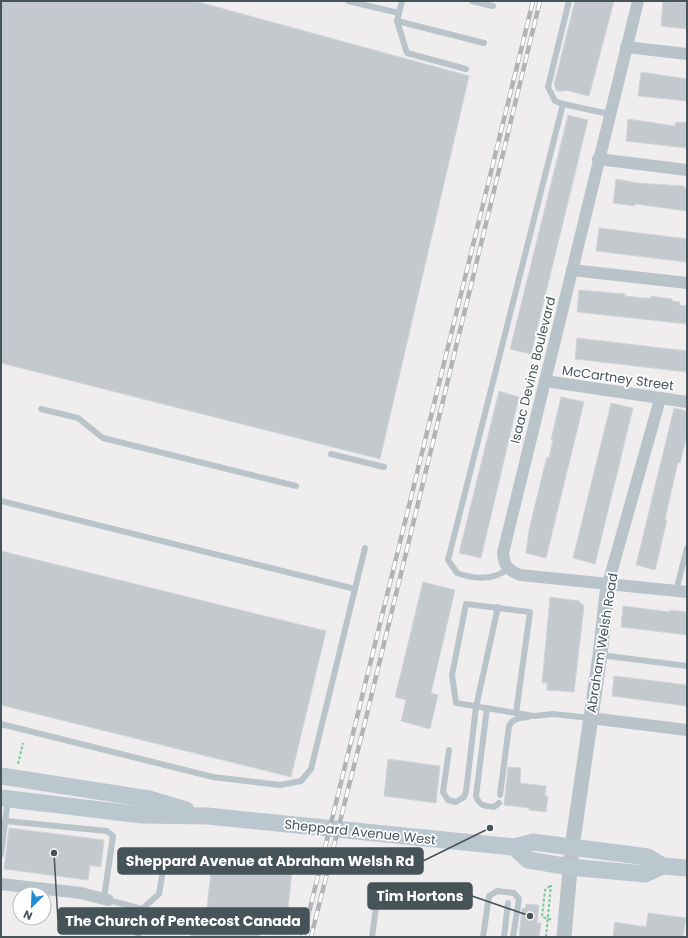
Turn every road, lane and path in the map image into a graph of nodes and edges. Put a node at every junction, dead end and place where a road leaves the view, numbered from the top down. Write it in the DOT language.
graph roads {
  1 [pos="348,1"];
  2 [pos="402,1"];
  3 [pos="472,1"];
  4 [pos="569,1"];
  5 [pos="638,1"];
  6 [pos="493,6"];
  7 [pos="399,13"];
  8 [pos="397,21"];
  9 [pos="484,43"];
  10 [pos="626,47"];
  11 [pos="687,54"];
  12 [pos="466,68"];
  13 [pos="563,104"];
  14 [pos="609,114"];
  15 [pos="598,159"];
  16 [pos="687,170"];
  17 [pos="572,270"];
  18 [pos="687,283"];
  19 [pos="545,381"];
  20 [pos="660,399"];
  21 [pos="687,402"];
  22 [pos="41,409"];
  23 [pos="331,454"];
  24 [pos="384,467"];
  25 [pos="296,486"];
  26 [pos="1,501"];
  27 [pos="365,548"];
  28 [pos="687,548"];
  29 [pos="508,568"];
  30 [pos="608,584"];
  31 [pos="355,588"];
  32 [pos="682,592"];
  33 [pos="498,607"];
  34 [pos="600,655"];
  35 [pos="687,666"];
  36 [pos="476,707"];
  37 [pos="487,708"];
  38 [pos="516,713"];
  39 [pos="534,716"];
  40 [pos="590,718"];
  41 [pos="1,724"];
  42 [pos="687,730"];
  43 [pos="23,743"];
  44 [pos="449,750"];
  45 [pos="17,769"];
  46 [pos="1,776"];
  47 [pos="500,795"];
  48 [pos="5,799"];
  49 [pos="499,803"];
  50 [pos="207,816"];
  51 [pos="5,820"];
  52 [pos="572,847"];
  53 [pos="514,848"];
  54 [pos="1,855"];
  55 [pos="232,858"];
  56 [pos="663,866"];
  57 [pos="570,867"];
  58 [pos="687,868"];
  59 [pos="1,884"];
  60 [pos="378,892"];
  61 [pos="106,899"];
  62 [pos="508,903"];
  63 [pos="142,909"];
  64 [pos="547,918"];
  65 [pos="554,920"];
  66 [pos="138,937"];
  67 [pos="372,937"];
  68 [pos="483,937"];
  69 [pos="504,937"];
  70 [pos="513,937"];
  71 [pos="546,937"];
  72 [pos="564,937"];
  1 -- 7 [label="lane"];
  2 -- 7 [label="lane"];
  3 -- 6 [label="lane"];
  4 -- 13 [label="lane"];
  5 -- 10 [label="street, Isaac Devins Boulevard"];
  7 -- 8 [label="lane"];
  8 -- 9 [label="lane"];
  8 -- 12 [label="lane"];
  10 -- 11 [label="street"];
  10 -- 14 [label="street, Isaac Devins Boulevard"];
  13 -- 14 [label="lane"];
  13 -- 29 [label="lane"];
  14 -- 15 [label="street, Isaac Devins Boulevard"];
  15 -- 16 [label="street"];
  15 -- 17 [label="street, Isaac Devins Boulevard"];
  17 -- 18 [label="street"];
  17 -- 19 [label="street, Isaac Devins Boulevard"];
  19 -- 20 [label="street, McCartney Street"];
  19 -- 29 [label="street, Isaac Devins Boulevard"];
  20 -- 21 [label="street, McCartney Street"];
  20 -- 30 [label="street, Abraham Welsh Road"];
  22 -- 25 [label="lane"];
  23 -- 24 [label="lane"];
  26 -- 31 [label="lane"];
  27 -- 31 [label="lane"];
  28 -- 32 [label="lane"];
  29 -- 30 [label="street"];
  30 -- 32 [label="street"];
  30 -- 34 [label="street, Abraham Welsh Road"];
  31 -- 41 [label="lane"];
  33 -- 36 [label="lane"];
  33 -- 36 [label="lane"];
  33 -- 38 [label="lane"];
  34 -- 35 [label="lane"];
  34 -- 40 [label="street, Abraham Welsh Road"];
  36 -- 37 [label="lane"];
  36 -- 44 [label="lane"];
  37 -- 38 [label="lane"];
  37 -- 49 [label="lane"];
  38 -- 39 [label="lane"];
  39 -- 40 [label="lane"];
  39 -- 47 [label="lane"];
  40 -- 42 [label="street"];
  40 -- 52 [label="street, Abraham Welsh Road"];
  43 -- 45 [label="path"];
  46 -- 50 [label="main road, Sheppard Avenue West"];
  48 -- 50 [label="main road, Sheppard Avenue West"];
  48 -- 51 [label="lane"];
  50 -- 53 [label="main road, Sheppard Avenue West"];
  51 -- 54 [label="lane"];
  51 -- 61 [label="lane"];
  52 -- 53 [label="main road, Sheppard Avenue West"];
  52 -- 56 [label="main road, Sheppard Avenue West"];
  52 -- 57 [label="street, Abraham Welsh Road"];
  53 -- 57 [label="main road, Sheppard Avenue West"];
  55 -- 63 [label="lane"];
  56 -- 57 [label="main road, Sheppard Avenue West"];
  56 -- 58 [label="main road, Sheppard Avenue West"];
  57 -- 72 [label="street, Abraham Welsh Road"];
  59 -- 61 [label="street"];
  60 -- 67 [label="lane"];
  61 -- 63 [label="lane"];
  62 -- 69 [label="lane"];
  63 -- 66 [label="lane"];
  64 -- 64 [label="path"];
  64 -- 65 [label="path"];
  64 -- 71 [label="path"];
  68 -- 70 [label="lane"];
}
